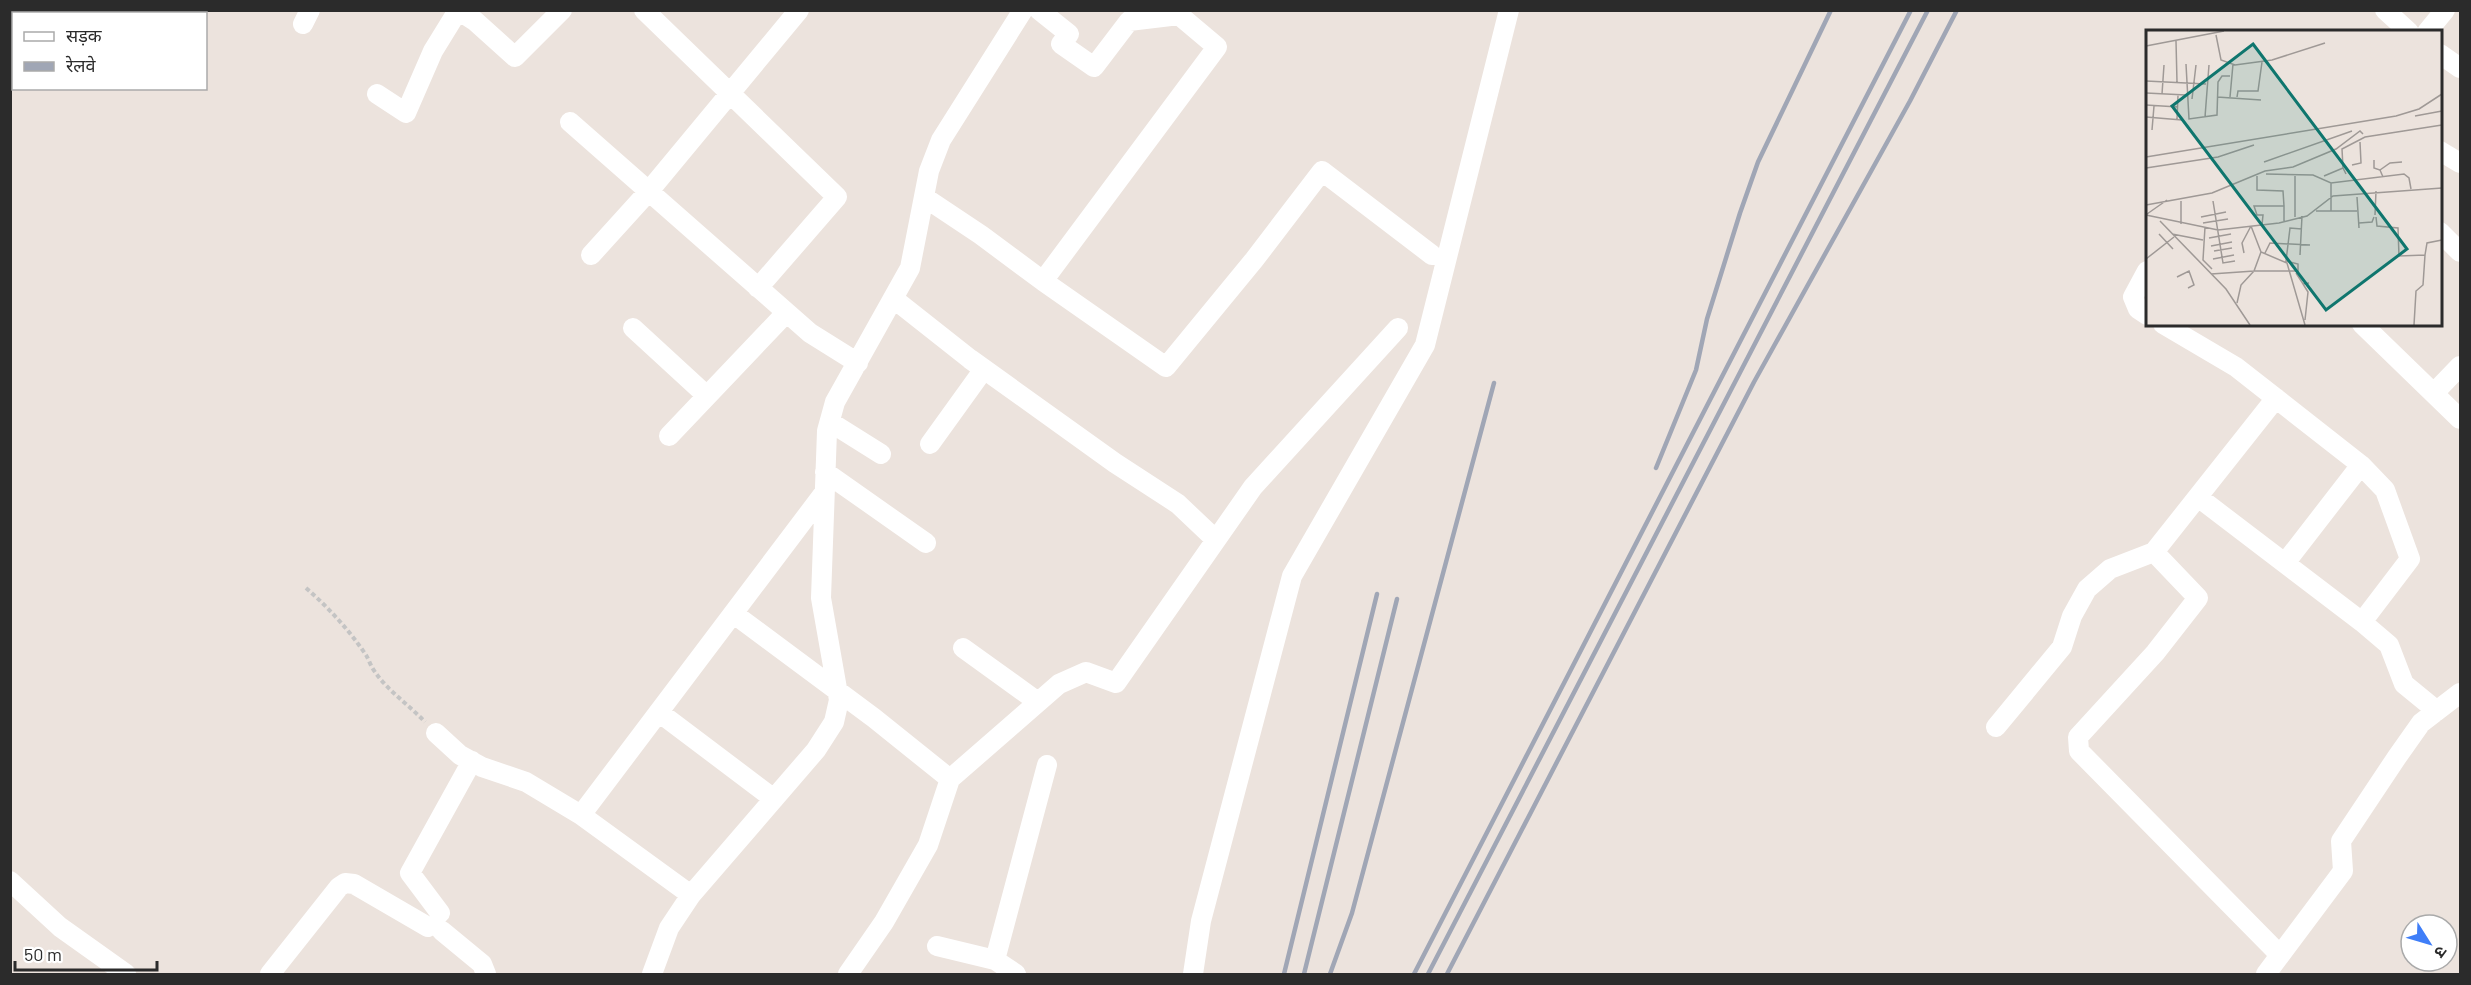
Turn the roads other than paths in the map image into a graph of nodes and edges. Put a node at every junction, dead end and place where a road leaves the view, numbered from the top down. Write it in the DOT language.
graph roads {
  1 [pos="562,10"];
  2 [pos="644,10"];
  3 [pos="799,10"];
  4 [pos="1023,10"];
  5 [pos="1039,10"];
  6 [pos="1509,10"];
  7 [pos="2385,10"];
  8 [pos="2445,10"];
  9 [pos="457,11"];
  10 [pos="2407,30"];
  11 [pos="2429,30"];
  12 [pos="2441,55"];
  13 [pos="2460,68"];
  14 [pos="729,93"];
  15 [pos="377,94"];
  16 [pos="570,122"];
  17 [pos="2441,152"];
  18 [pos="2460,163"];
  19 [pos="649,191"];
  20 [pos="924,197"];
  21 [pos="2441,234"];
  22 [pos="2460,252"];
  23 [pos="591,255"];
  24 [pos="1432,255"];
  25 [pos="2146,273"];
  26 [pos="1043,281"];
  27 [pos="758,288"];
  28 [pos="894,299"];
  29 [pos="786,313"];
  30 [pos="2146,314"];
  31 [pos="2166,326"];
  32 [pos="2364,326"];
  33 [pos="633,328"];
  34 [pos="1398,328"];
  35 [pos="858,363"];
  36 [pos="2460,366"];
  37 [pos="984,369"];
  38 [pos="2434,393"];
  39 [pos="707,396"];
  40 [pos="2276,398"];
  41 [pos="2460,419"];
  42 [pos="830,422"];
  43 [pos="669,436"];
  44 [pos="930,444"];
  45 [pos="881,454"];
  46 [pos="2361,465"];
  47 [pos="825,472"];
  48 [pos="824,493"];
  49 [pos="2198,497"];
  50 [pos="1216,540"];
  51 [pos="926,543"];
  52 [pos="2154,552"];
  53 [pos="2285,563"];
  54 [pos="734,614"];
  55 [pos="2362,622"];
  56 [pos="963,648"];
  57 [pos="837,690"];
  58 [pos="2460,693"];
  59 [pos="1038,702"];
  60 [pos="2437,711"];
  61 [pos="660,713"];
  62 [pos="1996,727"];
  63 [pos="436,733"];
  64 [pos="472,761"];
  65 [pos="1047,765"];
  66 [pos="950,779"];
  67 [pos="774,799"];
  68 [pos="580,815"];
  69 [pos="10,881"];
  70 [pos="691,895"];
  71 [pos="437,924"];
  72 [pos="937,946"];
  73 [pos="2280,955"];
  74 [pos="995,960"];
  75 [pos="126,975"];
  76 [pos="270,975"];
  77 [pos="486,975"];
  78 [pos="652,975"];
  79 [pos="848,975"];
  80 [pos="1016,975"];
  81 [pos="1192,975"];
  82 [pos="2266,975"];
  1 -- 9 [label="street"];
  2 -- 14 [label="street"];
  3 -- 14 [label="street"];
  4 -- 20 [label="street"];
  5 -- 26 [label="street"];
  6 -- 81 [label="street"];
  7 -- 10 [label="street"];
  8 -- 11 [label="street"];
  9 -- 15 [label="street"];
  12 -- 13 [label="street"];
  14 -- 19 [label="street"];
  14 -- 27 [label="street"];
  16 -- 19 [label="street"];
  17 -- 18 [label="street"];
  19 -- 23 [label="street"];
  19 -- 27 [label="street"];
  20 -- 26 [label="street"];
  20 -- 28 [label="street"];
  21 -- 22 [label="street"];
  24 -- 26 [label="street"];
  25 -- 30 [label="street"];
  27 -- 29 [label="street"];
  28 -- 35 [label="street"];
  28 -- 37 [label="street"];
  29 -- 35 [label="street"];
  29 -- 39 [label="street"];
  31 -- 40 [label="street"];
  32 -- 38 [label="street"];
  33 -- 39 [label="street"];
  34 -- 50 [label="street"];
  35 -- 42 [label="street"];
  36 -- 38 [label="street"];
  37 -- 44 [label="street"];
  37 -- 50 [label="street"];
  38 -- 41 [label="street"];
  39 -- 43 [label="street"];
  40 -- 46 [label="street"];
  40 -- 49 [label="street"];
  42 -- 45 [label="street"];
  42 -- 47 [label="street"];
  46 -- 53 [label="street"];
  46 -- 55 [label="street"];
  47 -- 48 [label="street"];
  47 -- 51 [label="street"];
  48 -- 54 [label="street"];
  48 -- 57 [label="street"];
  49 -- 52 [label="street"];
  49 -- 53 [label="street"];
  50 -- 59 [label="street"];
  52 -- 62 [label="street"];
  52 -- 73 [label="street"];
  53 -- 55 [label="street"];
  54 -- 57 [label="street"];
  54 -- 61 [label="street"];
  55 -- 60 [label="street"];
  56 -- 59 [label="street"];
  57 -- 66 [label="street"];
  57 -- 67 [label="street"];
  58 -- 60 [label="street"];
  59 -- 66 [label="street"];
  60 -- 73 [label="street"];
  61 -- 67 [label="street"];
  61 -- 68 [label="street"];
  63 -- 64 [label="street"];
  64 -- 68 [label="street"];
  64 -- 71 [label="street"];
  65 -- 74 [label="street"];
  66 -- 79 [label="street"];
  67 -- 70 [label="street"];
  68 -- 70 [label="street"];
  69 -- 75 [label="street"];
  70 -- 78 [label="street"];
  71 -- 76 [label="street"];
  71 -- 77 [label="street"];
  72 -- 74 [label="street"];
  73 -- 82 [label="street"];
  74 -- 80 [label="street"];
}
